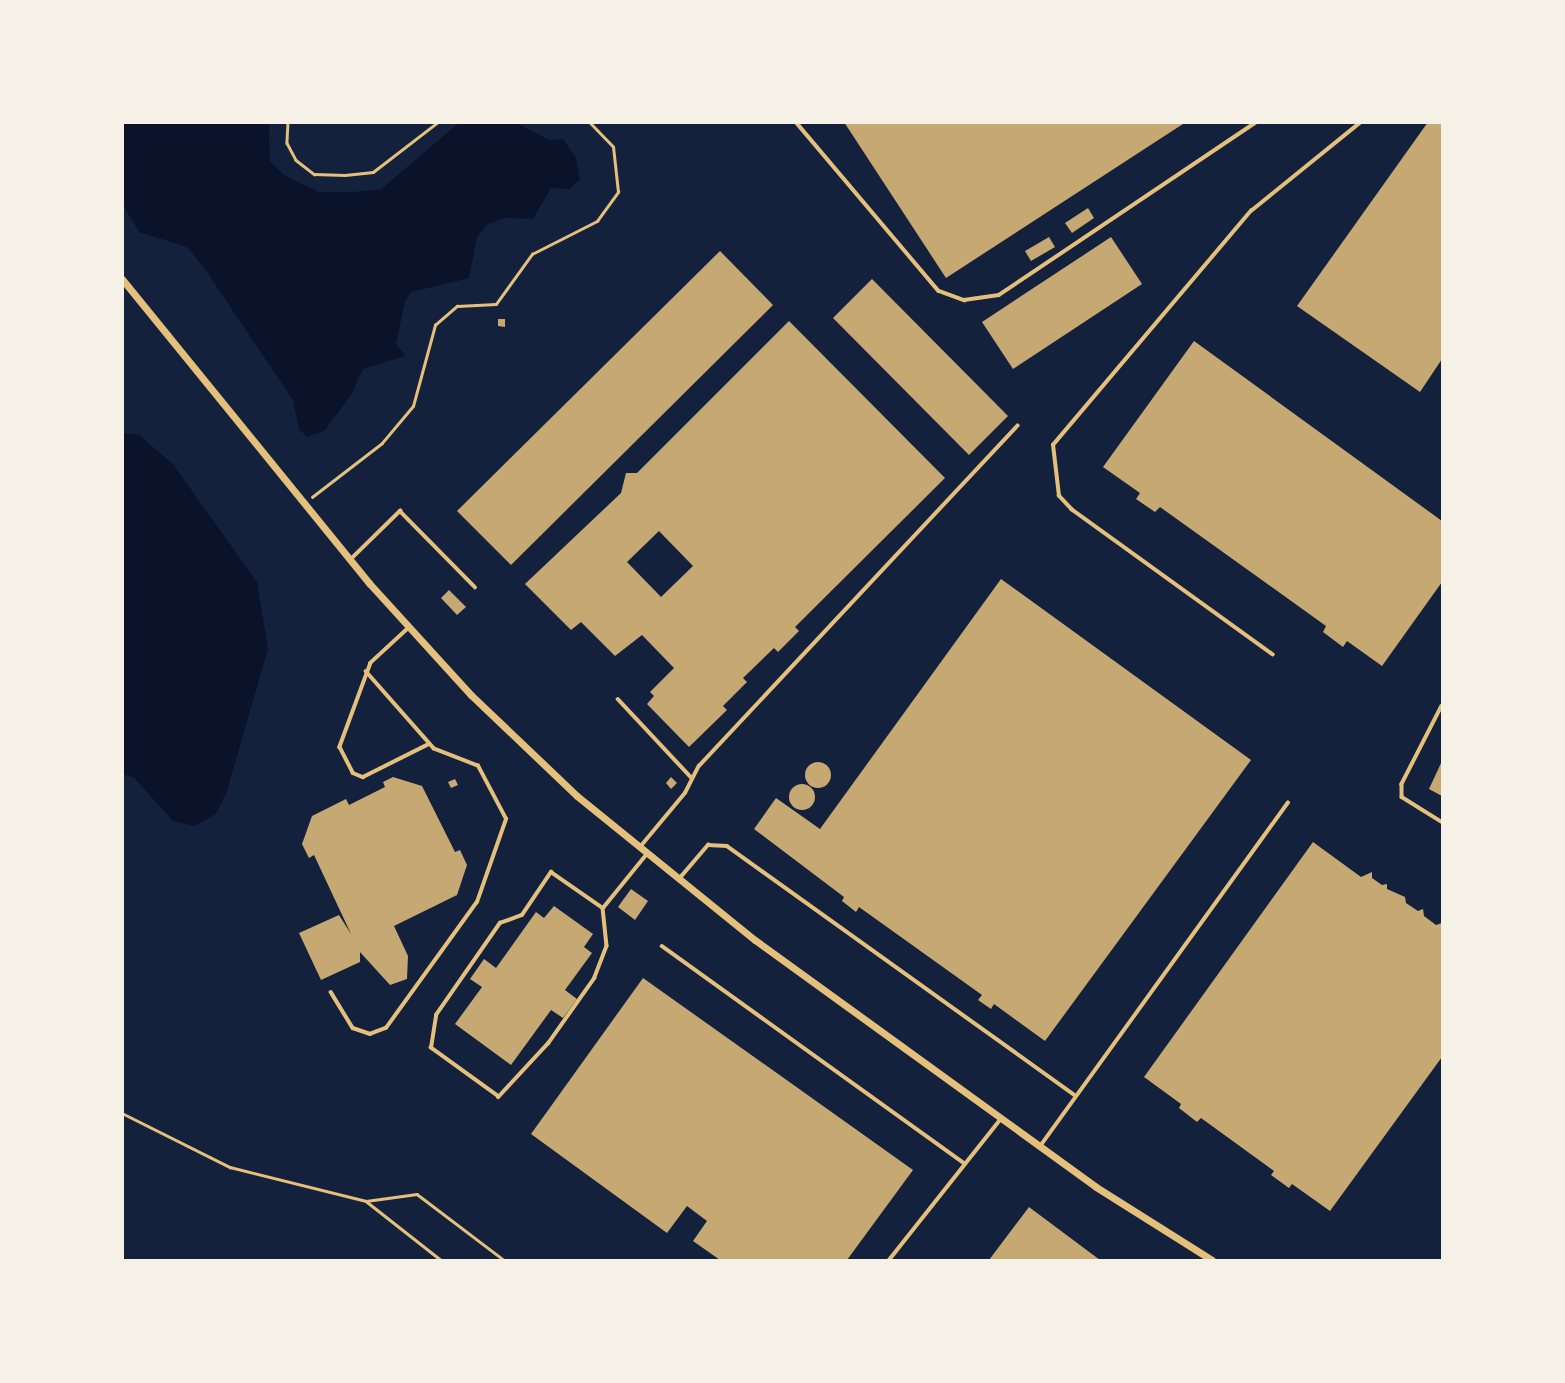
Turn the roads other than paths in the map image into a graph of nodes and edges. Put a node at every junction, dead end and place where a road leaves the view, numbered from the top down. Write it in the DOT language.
graph roads {
  1 [pos="796,122"];
  2 [pos="1256,122"];
  3 [pos="1361,122"];
  4 [pos="122,279"];
  5 [pos="1017,426"];
  6 [pos="349,560"];
  7 [pos="475,587"];
  8 [pos="409,628"];
  9 [pos="1273,655"];
  10 [pos="366,672"];
  11 [pos="618,699"];
  12 [pos="1443,706"];
  13 [pos="429,744"];
  14 [pos="692,778"];
  15 [pos="1289,803"];
  16 [pos="1443,822"];
  17 [pos="639,849"];
  18 [pos="646,855"];
  19 [pos="678,881"];
  20 [pos="603,908"];
  21 [pos="662,946"];
  22 [pos="331,992"];
  23 [pos="1074,1094"];
  24 [pos="1001,1118"];
  25 [pos="1040,1147"];
  26 [pos="965,1164"];
  27 [pos="1209,1260"];
  28 [pos="889,1261"];
  1 -- 2 [label="lane"];
  3 -- 9 [label="lane"];
  4 -- 6 [label="street"];
  5 -- 14 [label="lane"];
  6 -- 7 [label="lane"];
  6 -- 8 [label="street"];
  8 -- 10 [label="lane"];
  8 -- 17 [label="street"];
  10 -- 13 [label="lane"];
  10 -- 13 [label="lane"];
  11 -- 14 [label="lane"];
  12 -- 16 [label="lane"];
  13 -- 22 [label="lane"];
  14 -- 17 [label="lane"];
  15 -- 23 [label="lane"];
  17 -- 18 [label="street"];
  18 -- 19 [label="street"];
  18 -- 20 [label="lane"];
  19 -- 23 [label="lane"];
  19 -- 24 [label="street"];
  20 -- 20 [label="lane"];
  21 -- 26 [label="lane"];
  23 -- 25 [label="lane"];
  24 -- 25 [label="street"];
  24 -- 26 [label="lane"];
  25 -- 27 [label="street"];
  26 -- 28 [label="lane"];
}
